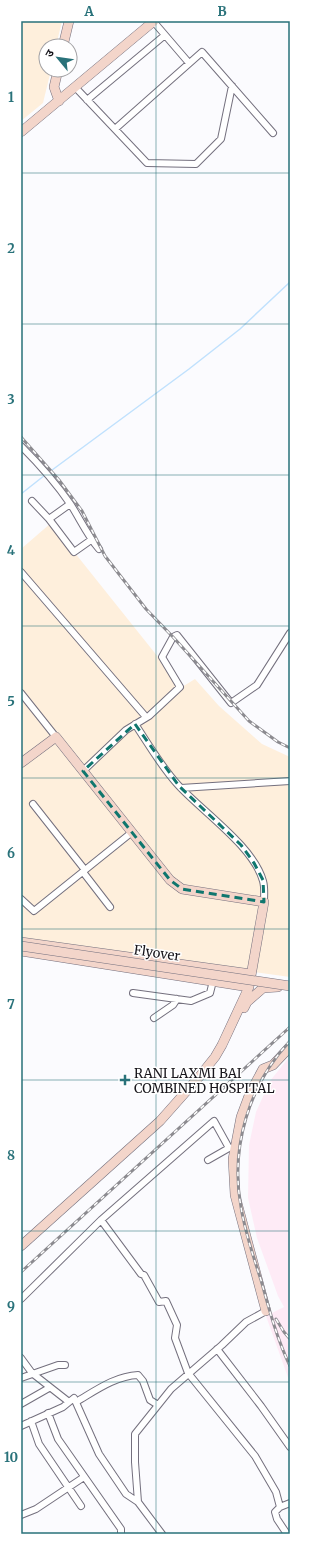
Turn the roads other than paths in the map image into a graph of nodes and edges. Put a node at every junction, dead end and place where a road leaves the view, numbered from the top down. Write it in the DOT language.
graph roads {
  1 [pos="69,21"];
  2 [pos="154,21"];
  3 [pos="165,35"];
  4 [pos="65,38"];
  5 [pos="190,63"];
  6 [pos="56,78"];
  7 [pos="232,86"];
  8 [pos="75,87"];
  9 [pos="87,100"];
  10 [pos="59,101"];
  11 [pos="115,129"];
  12 [pos="21,132"];
  13 [pos="273,133"];
  14 [pos="21,446"];
  15 [pos="32,501"];
  16 [pos="70,504"];
  17 [pos="49,519"];
  18 [pos="91,540"];
  19 [pos="98,549"];
  20 [pos="21,572"];
  21 [pos="290,633"];
  22 [pos="21,693"];
  23 [pos="146,717"];
  24 [pos="135,724"];
  25 [pos="56,737"];
  26 [pos="21,764"];
  27 [pos="83,771"];
  28 [pos="290,781"];
  29 [pos="181,788"];
  30 [pos="33,804"];
  31 [pos="132,833"];
  32 [pos="84,871"];
  33 [pos="21,899"];
  34 [pos="264,902"];
  35 [pos="110,907"];
  36 [pos="21,942"];
  37 [pos="21,946"];
  38 [pos="21,951"];
  39 [pos="251,974"];
  40 [pos="213,981"];
  41 [pos="249,987"];
  42 [pos="290,987"];
  43 [pos="133,993"];
  44 [pos="177,999"];
  45 [pos="154,1018"];
  46 [pos="290,1046"];
  47 [pos="175,1105"];
  48 [pos="208,1160"];
  49 [pos="101,1220"];
  50 [pos="21,1246"];
  51 [pos="21,1299"];
  52 [pos="266,1311"];
  53 [pos="217,1349"];
  54 [pos="21,1358"];
  55 [pos="65,1364"];
  56 [pos="32,1373"];
  57 [pos="188,1373"];
  58 [pos="21,1378"];
  59 [pos="49,1388"];
  60 [pos="69,1402"];
  61 [pos="76,1402"];
  62 [pos="21,1404"];
  63 [pos="158,1405"];
  64 [pos="48,1413"];
  65 [pos="31,1421"];
  66 [pos="21,1426"];
  67 [pos="290,1447"];
  68 [pos="84,1477"];
  69 [pos="69,1489"];
  70 [pos="138,1502"];
  71 [pos="290,1503"];
  72 [pos="81,1506"];
  73 [pos="280,1507"];
  74 [pos="21,1515"];
  75 [pos="121,1534"];
  76 [pos="162,1534"];
  77 [pos="287,1534"];
  1 -- 4 [label="street"];
  2 -- 3 [label="street"];
  2 -- 8 [label="street"];
  3 -- 5 [label="street"];
  3 -- 9 [label="street"];
  5 -- 7 [label="street"];
  5 -- 11 [label="street"];
  6 -- 10 [label="street"];
  7 -- 11 [label="street"];
  7 -- 13 [label="street"];
  8 -- 9 [label="street"];
  8 -- 10 [label="street"];
  9 -- 11 [label="street"];
  10 -- 12 [label="street"];
  14 -- 16 [label="street"];
  15 -- 17 [label="street"];
  16 -- 17 [label="street"];
  16 -- 18 [label="street"];
  17 -- 18 [label="street"];
  18 -- 19 [label="street"];
  20 -- 23 [label="street"];
  21 -- 23 [label="street"];
  22 -- 25 [label="street"];
  23 -- 24 [label="street"];
  24 -- 27 [label="street"];
  24 -- 29 [label="street"];
  25 -- 26 [label="street"];
  25 -- 27 [label="street"];
  27 -- 31 [label="street"];
  28 -- 29 [label="street"];
  29 -- 34 [label="street"];
  30 -- 32 [label="street"];
  31 -- 32 [label="street"];
  31 -- 34 [label="street"];
  32 -- 33 [label="street"];
  32 -- 35 [label="street"];
  34 -- 39 [label="street"];
  36 -- 39 [label="street"];
  37 -- 42 [label="street, Flyover, bridge"];
  38 -- 40 [label="street"];
  39 -- 41 [label="street"];
  40 -- 41 [label="street"];
  40 -- 44 [label="street"];
  41 -- 47 [label="street"];
  42 -- 47 [label="street"];
  43 -- 44 [label="street"];
  44 -- 45 [label="street"];
  46 -- 52 [label="street"];
  47 -- 50 [label="street"];
  48 -- 49 [label="street"];
  49 -- 51 [label="street"];
  49 -- 57 [label="street"];
  52 -- 53 [label="street"];
  53 -- 57 [label="street"];
  53 -- 67 [label="street"];
  54 -- 56 [label="street"];
  55 -- 56 [label="street"];
  56 -- 58 [label="street"];
  56 -- 59 [label="street"];
  57 -- 63 [label="street"];
  57 -- 73 [label="street"];
  59 -- 60 [label="street"];
  59 -- 62 [label="street"];
  60 -- 61 [label="street"];
  60 -- 64 [label="street"];
  61 -- 63 [label="street"];
  61 -- 70 [label="street"];
  63 -- 70 [label="street"];
  64 -- 65 [label="street"];
  64 -- 68 [label="street"];
  65 -- 66 [label="street"];
  65 -- 69 [label="street"];
  68 -- 69 [label="street"];
  68 -- 75 [label="street"];
  69 -- 72 [label="street"];
  69 -- 74 [label="street"];
  70 -- 76 [label="street"];
  71 -- 73 [label="street"];
  73 -- 77 [label="street"];
}
